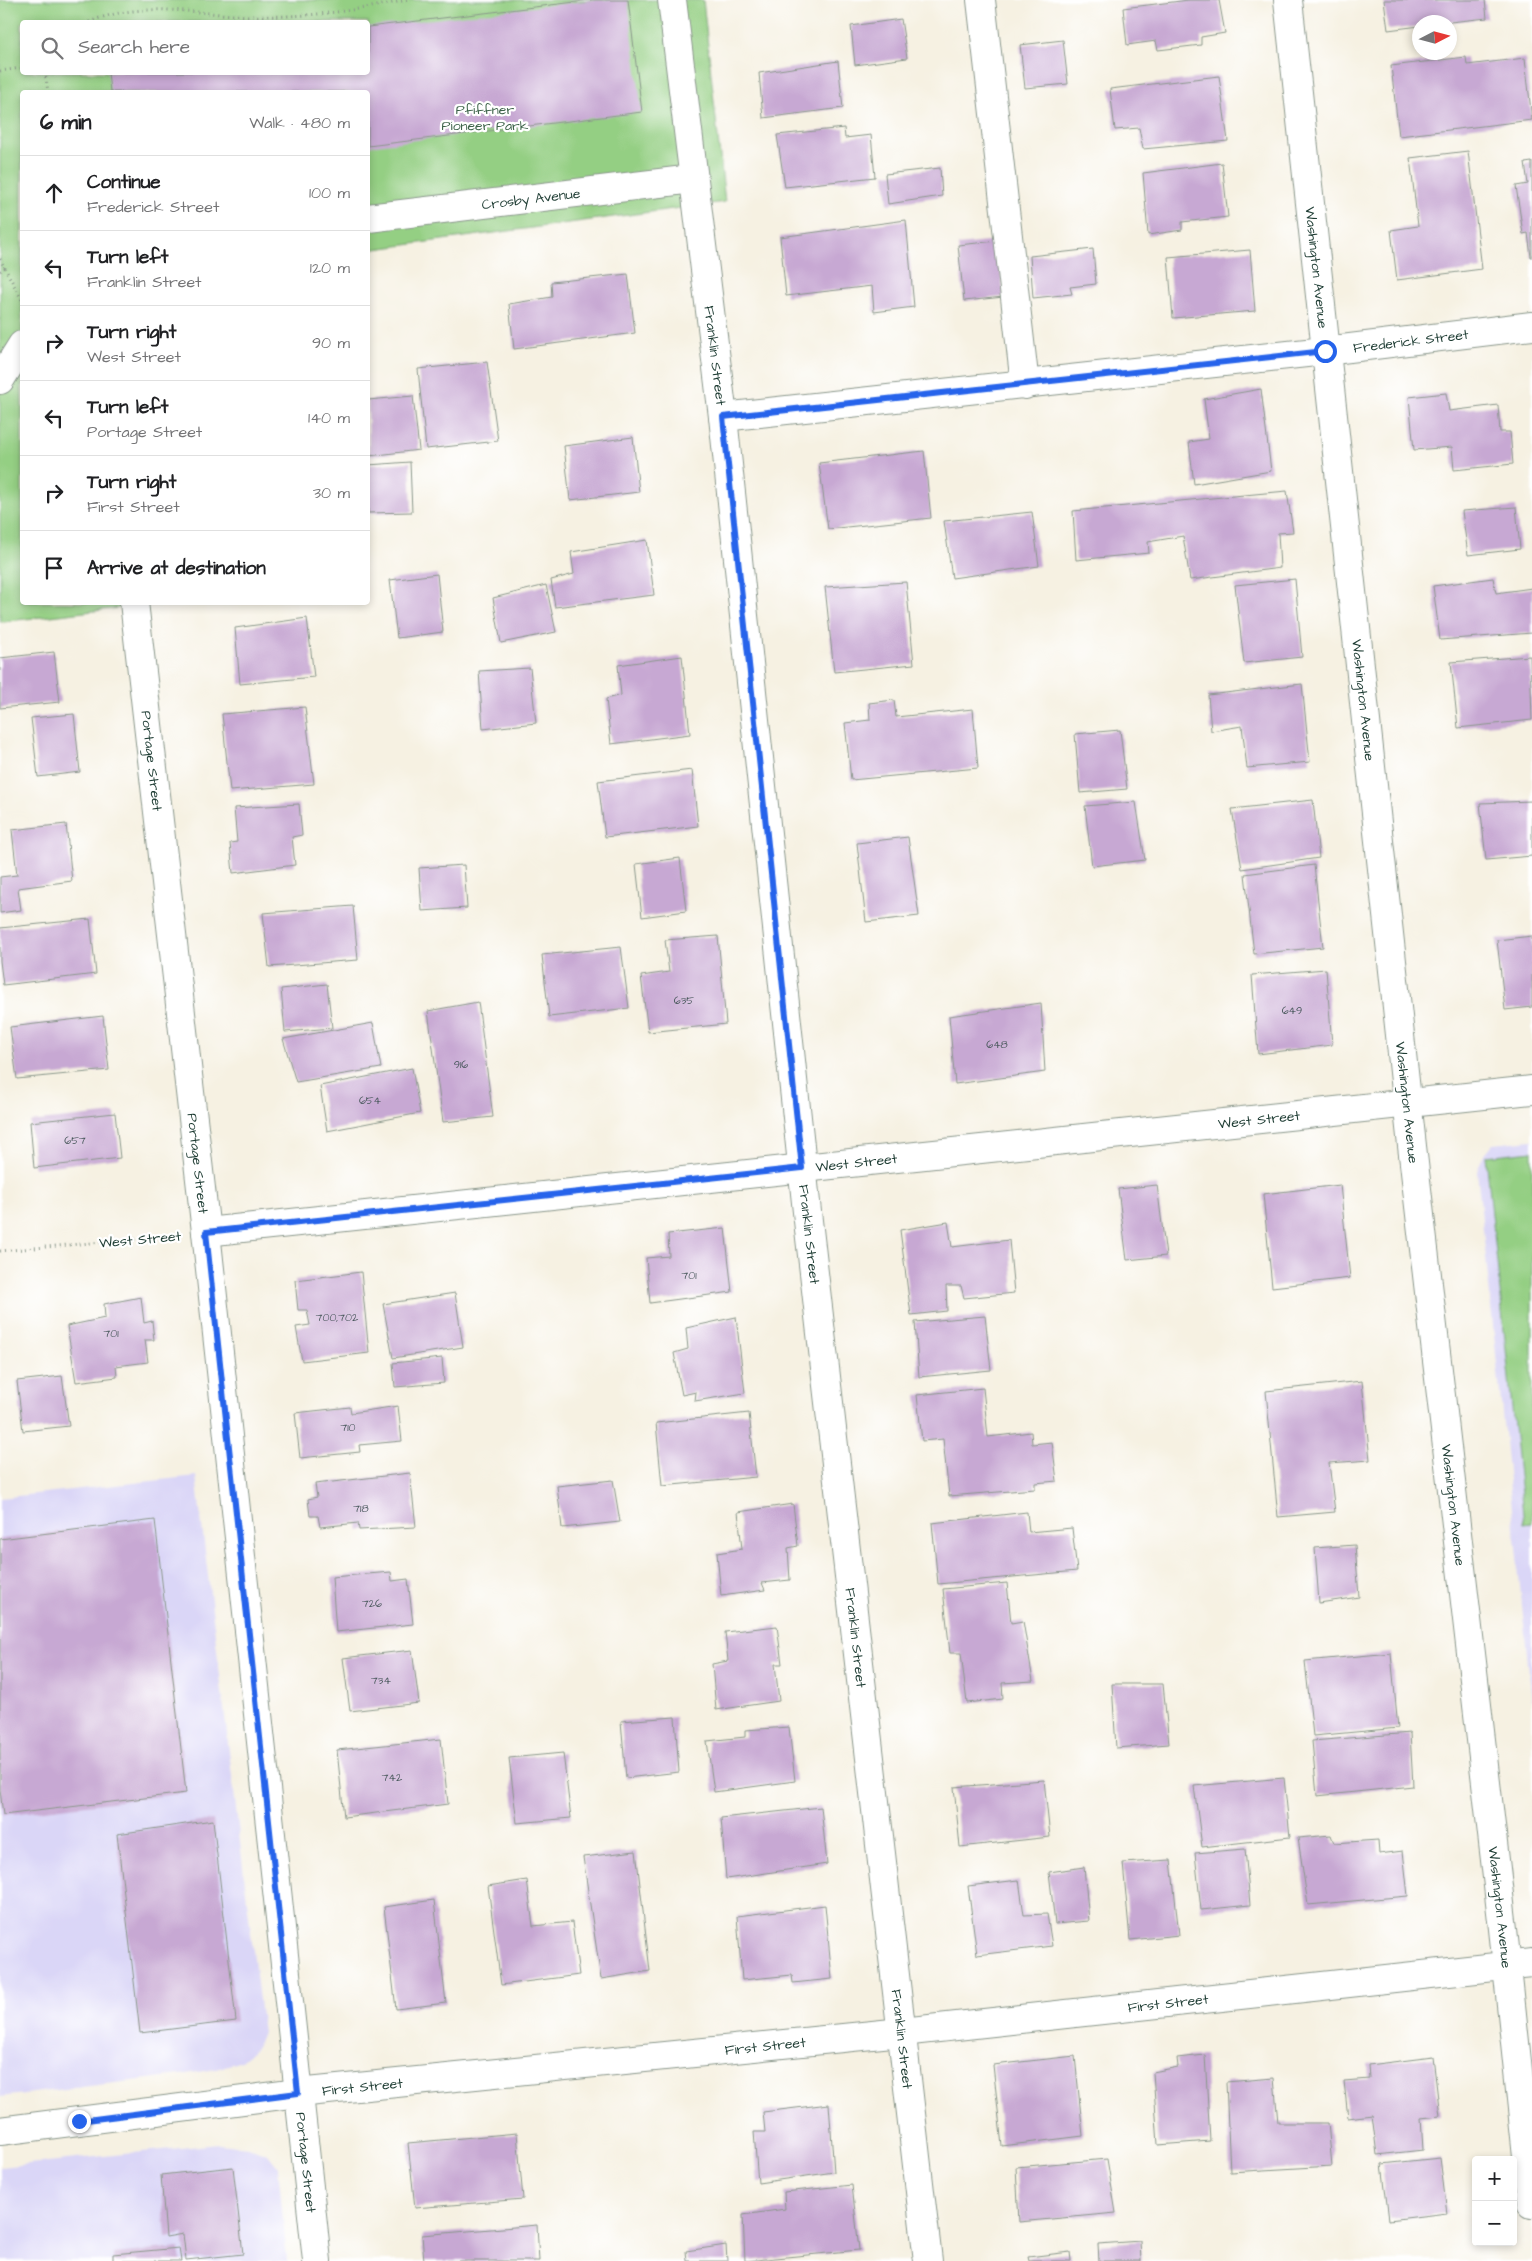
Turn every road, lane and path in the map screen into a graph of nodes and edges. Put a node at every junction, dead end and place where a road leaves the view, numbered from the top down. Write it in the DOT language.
graph roads {
  1 [pos="407,0"];
  2 [pos="672,0"];
  3 [pos="981,0"];
  4 [pos="1288,0"];
  5 [pos="94,20"];
  6 [pos="20,68"];
  7 [pos="0,71"];
  8 [pos="45,75"];
  9 [pos="48,90"];
  10 [pos="693,179"];
  11 [pos="370,218"];
  12 [pos="0,259"];
  13 [pos="5,267"];
  14 [pos="0,271"];
  15 [pos="20,296"];
  16 [pos="1532,326"];
  17 [pos="20,348"];
  18 [pos="1325,351"];
  19 [pos="0,380"];
  20 [pos="1025,384"];
  21 [pos="723,417"];
  22 [pos="134,605"];
  23 [pos="1532,1090"];
  24 [pos="1408,1103"];
  25 [pos="802,1168"];
  26 [pos="206,1232"];
  27 [pos="0,1251"];
  28 [pos="1520,1964"];
  29 [pos="902,2032"];
  30 [pos="298,2093"];
  31 [pos="0,2131"];
  32 [pos="1532,2203"];
  33 [pos="317,2261"];
  34 [pos="928,2261"];
  1 -- 5 [label="path"];
  2 -- 10 [label="street, Franklin Street"];
  3 -- 20 [label="street"];
  4 -- 18 [label="street, Washington Avenue"];
  6 -- 7 [label="path"];
  8 -- 9 [label="path"];
  10 -- 11 [label="street, Crosby Avenue"];
  10 -- 21 [label="street, Franklin Street"];
  12 -- 13 [label="path"];
  13 -- 14 [label="path"];
  13 -- 15 [label="path"];
  16 -- 18 [label="street, Frederick Street"];
  17 -- 19 [label="street"];
  18 -- 20 [label="street, Frederick Street"];
  18 -- 24 [label="street, Washington Avenue"];
  20 -- 21 [label="street, Frederick Street"];
  21 -- 25 [label="street, Franklin Street"];
  22 -- 26 [label="street, Portage Street"];
  23 -- 24 [label="street, West Street"];
  24 -- 25 [label="street, West Street"];
  24 -- 28 [label="street, Washington Avenue"];
  25 -- 26 [label="street, West Street"];
  25 -- 29 [label="street, Franklin Street"];
  26 -- 27 [label="path, West Street"];
  26 -- 30 [label="street, Portage Street"];
  28 -- 29 [label="street, First Street"];
  28 -- 32 [label="street, Washington Avenue"];
  29 -- 30 [label="street, First Street"];
  29 -- 34 [label="street, Franklin Street"];
  30 -- 31 [label="street, First Street"];
  30 -- 33 [label="street, Portage Street"];
}
